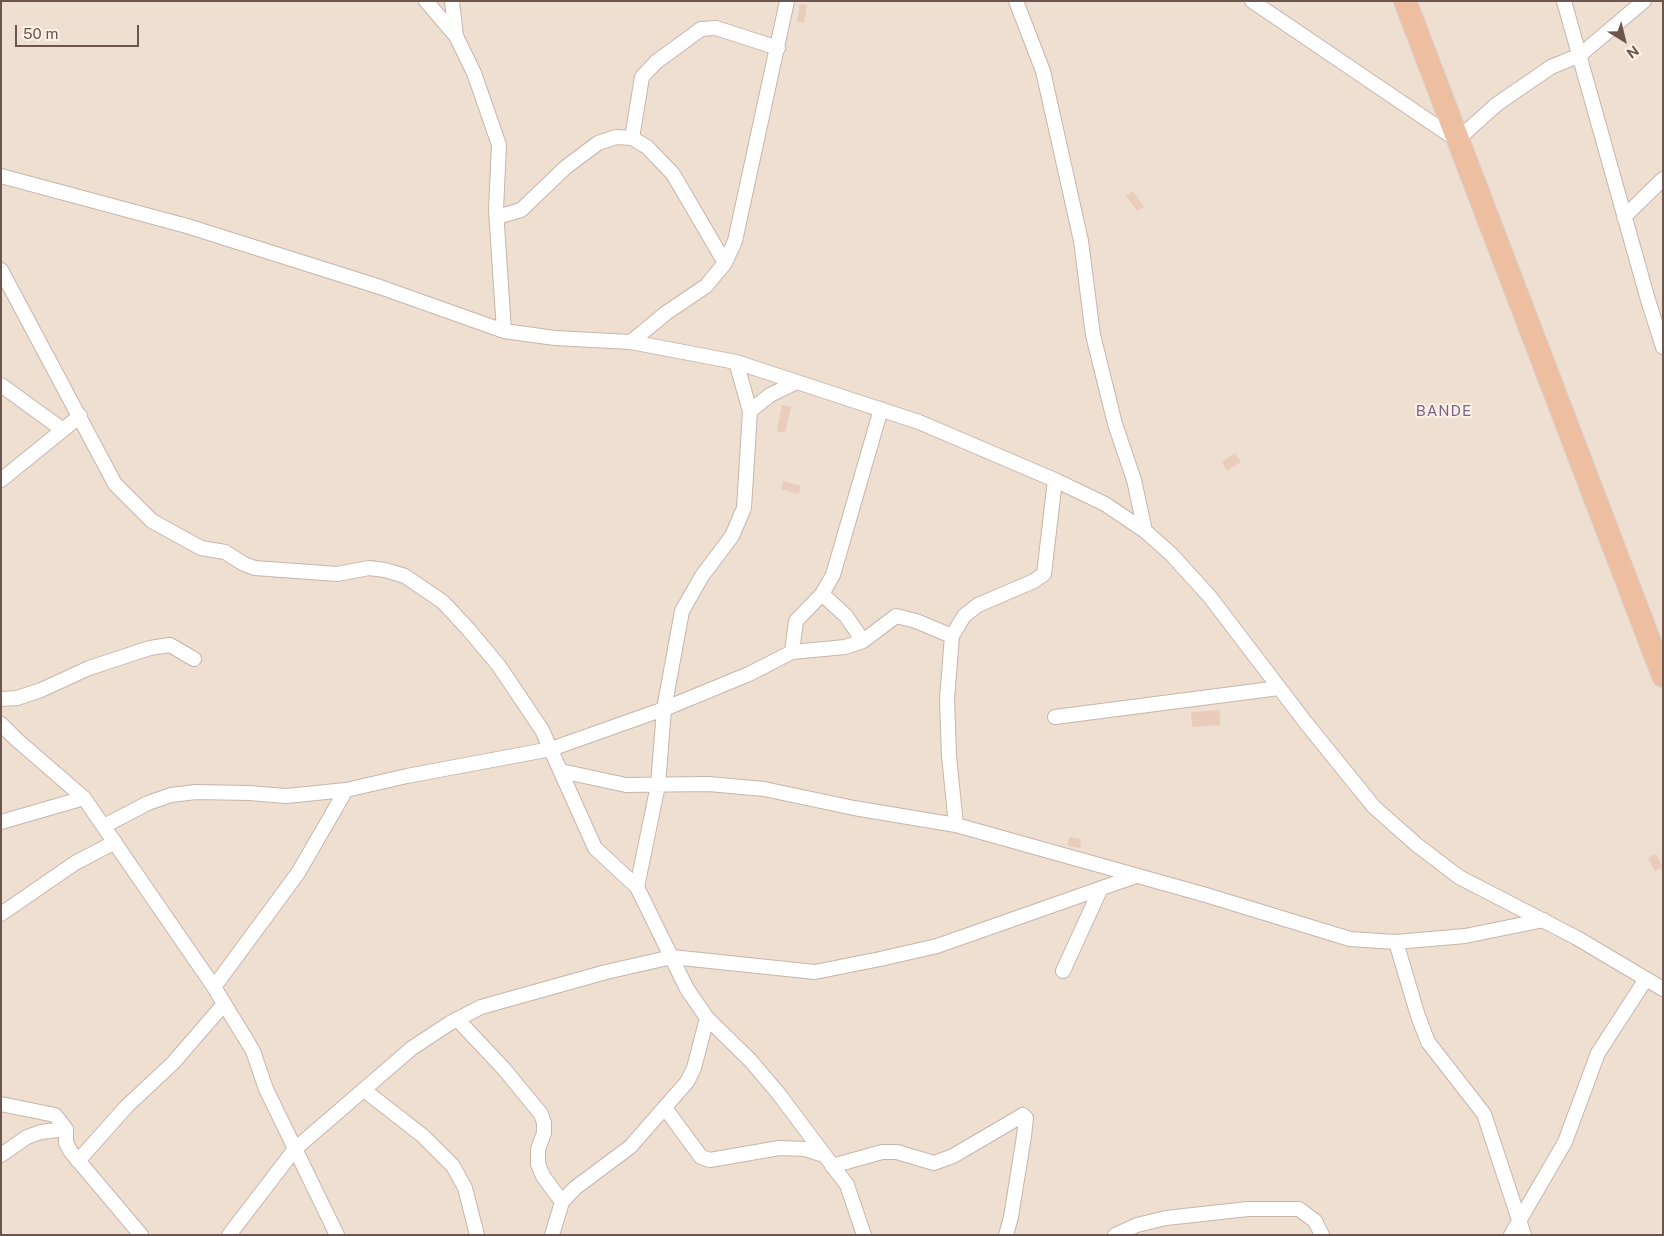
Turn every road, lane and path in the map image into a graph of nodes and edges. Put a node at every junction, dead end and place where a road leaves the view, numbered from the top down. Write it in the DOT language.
graph roads {
  1 [pos="426,1"];
  2 [pos="452,1"];
  3 [pos="787,1"];
  4 [pos="1252,1"];
  5 [pos="1405,1"];
  6 [pos="1564,1"];
  7 [pos="1644,1"];
  8 [pos="1018,4"];
  9 [pos="456,36"];
  10 [pos="778,48"];
  11 [pos="1580,55"];
  12 [pos="632,138"];
  13 [pos="1457,140"];
  14 [pos="1,176"];
  15 [pos="1663,179"];
  16 [pos="497,217"];
  17 [pos="1624,217"];
  18 [pos="725,263"];
  19 [pos="1,270"];
  20 [pos="504,331"];
  21 [pos="631,342"];
  22 [pos="1663,347"];
  23 [pos="736,362"];
  24 [pos="798,382"];
  25 [pos="1,384"];
  26 [pos="881,409"];
  27 [pos="750,411"];
  28 [pos="80,416"];
  29 [pos="63,430"];
  30 [pos="1,480"];
  31 [pos="1055,480"];
  32 [pos="1145,531"];
  33 [pos="822,594"];
  34 [pos="952,636"];
  35 [pos="862,641"];
  36 [pos="792,652"];
  37 [pos="194,659"];
  38 [pos="1663,676"];
  39 [pos="1279,688"];
  40 [pos="1,699"];
  41 [pos="664,709"];
  42 [pos="1055,717"];
  43 [pos="1,724"];
  44 [pos="551,749"];
  45 [pos="561,771"];
  46 [pos="658,785"];
  47 [pos="346,790"];
  48 [pos="84,798"];
  49 [pos="1,822"];
  50 [pos="956,825"];
  51 [pos="104,826"];
  52 [pos="114,842"];
  53 [pos="1136,876"];
  54 [pos="637,887"];
  55 [pos="1101,888"];
  56 [pos="1,914"];
  57 [pos="1544,920"];
  58 [pos="1396,942"];
  59 [pos="672,957"];
  60 [pos="1062,971"];
  61 [pos="1646,979"];
  62 [pos="214,987"];
  63 [pos="1663,989"];
  64 [pos="224,1004"];
  65 [pos="707,1018"];
  66 [pos="457,1019"];
  67 [pos="364,1090"];
  68 [pos="1,1104"];
  69 [pos="665,1108"];
  70 [pos="66,1129"];
  71 [pos="295,1149"];
  72 [pos="1,1155"];
  73 [pos="78,1161"];
  74 [pos="828,1161"];
  75 [pos="562,1202"];
  76 [pos="1518,1222"];
  77 [pos="141,1235"];
  78 [pos="229,1235"];
  79 [pos="337,1235"];
  80 [pos="477,1235"];
  81 [pos="552,1235"];
  82 [pos="864,1235"];
  83 [pos="1006,1235"];
  84 [pos="1115,1235"];
  85 [pos="1322,1235"];
  86 [pos="1511,1235"];
  87 [pos="1524,1235"];
  1 -- 9 [label="street"];
  2 -- 9 [label="street"];
  3 -- 10 [label="street"];
  4 -- 13 [label="street"];
  5 -- 13 [label="highway"];
  6 -- 11 [label="street"];
  7 -- 11 [label="street"];
  8 -- 32 [label="street"];
  9 -- 16 [label="street"];
  10 -- 12 [label="street"];
  10 -- 18 [label="street"];
  11 -- 13 [label="street"];
  11 -- 17 [label="street"];
  12 -- 16 [label="street"];
  12 -- 18 [label="street"];
  13 -- 38 [label="highway"];
  14 -- 20 [label="street"];
  15 -- 17 [label="street"];
  16 -- 20 [label="street"];
  17 -- 22 [label="street"];
  18 -- 21 [label="street"];
  19 -- 28 [label="street"];
  20 -- 21 [label="street"];
  21 -- 23 [label="street"];
  23 -- 24 [label="street"];
  23 -- 27 [label="street"];
  24 -- 26 [label="street"];
  24 -- 27 [label="street"];
  25 -- 29 [label="street"];
  26 -- 31 [label="street"];
  26 -- 33 [label="street"];
  27 -- 41 [label="street"];
  28 -- 29 [label="street"];
  28 -- 44 [label="street"];
  29 -- 30 [label="street"];
  31 -- 32 [label="street"];
  31 -- 34 [label="street"];
  32 -- 39 [label="street"];
  33 -- 35 [label="street"];
  33 -- 36 [label="street"];
  34 -- 35 [label="street"];
  34 -- 50 [label="street"];
  35 -- 36 [label="street"];
  36 -- 41 [label="street"];
  37 -- 40 [label="street"];
  39 -- 42 [label="street"];
  39 -- 57 [label="street"];
  41 -- 44 [label="street"];
  41 -- 46 [label="street"];
  43 -- 48 [label="street"];
  44 -- 45 [label="street"];
  44 -- 47 [label="street"];
  45 -- 46 [label="street"];
  45 -- 54 [label="street"];
  46 -- 50 [label="street"];
  46 -- 54 [label="street"];
  47 -- 51 [label="street"];
  47 -- 62 [label="street"];
  48 -- 49 [label="street"];
  48 -- 51 [label="street"];
  50 -- 53 [label="street"];
  51 -- 52 [label="street"];
  52 -- 56 [label="street"];
  52 -- 62 [label="street"];
  53 -- 55 [label="street"];
  53 -- 58 [label="street"];
  54 -- 59 [label="street"];
  55 -- 59 [label="street"];
  55 -- 60 [label="street"];
  57 -- 58 [label="street"];
  57 -- 61 [label="street"];
  58 -- 76 [label="street"];
  59 -- 65 [label="street"];
  59 -- 66 [label="street"];
  61 -- 63 [label="street"];
  61 -- 76 [label="street"];
  62 -- 64 [label="street"];
  64 -- 71 [label="street"];
  64 -- 73 [label="street"];
  65 -- 69 [label="street"];
  65 -- 74 [label="street"];
  66 -- 67 [label="street"];
  66 -- 75 [label="street"];
  67 -- 71 [label="street"];
  67 -- 80 [label="street"];
  68 -- 70 [label="street"];
  69 -- 74 [label="street"];
  69 -- 75 [label="street"];
  70 -- 72 [label="street"];
  70 -- 73 [label="street"];
  71 -- 78 [label="street"];
  71 -- 79 [label="street"];
  73 -- 77 [label="street"];
  74 -- 82 [label="street"];
  74 -- 83 [label="street"];
  75 -- 81 [label="street"];
  76 -- 86 [label="street"];
  76 -- 87 [label="street"];
  84 -- 85 [label="street"];
}
